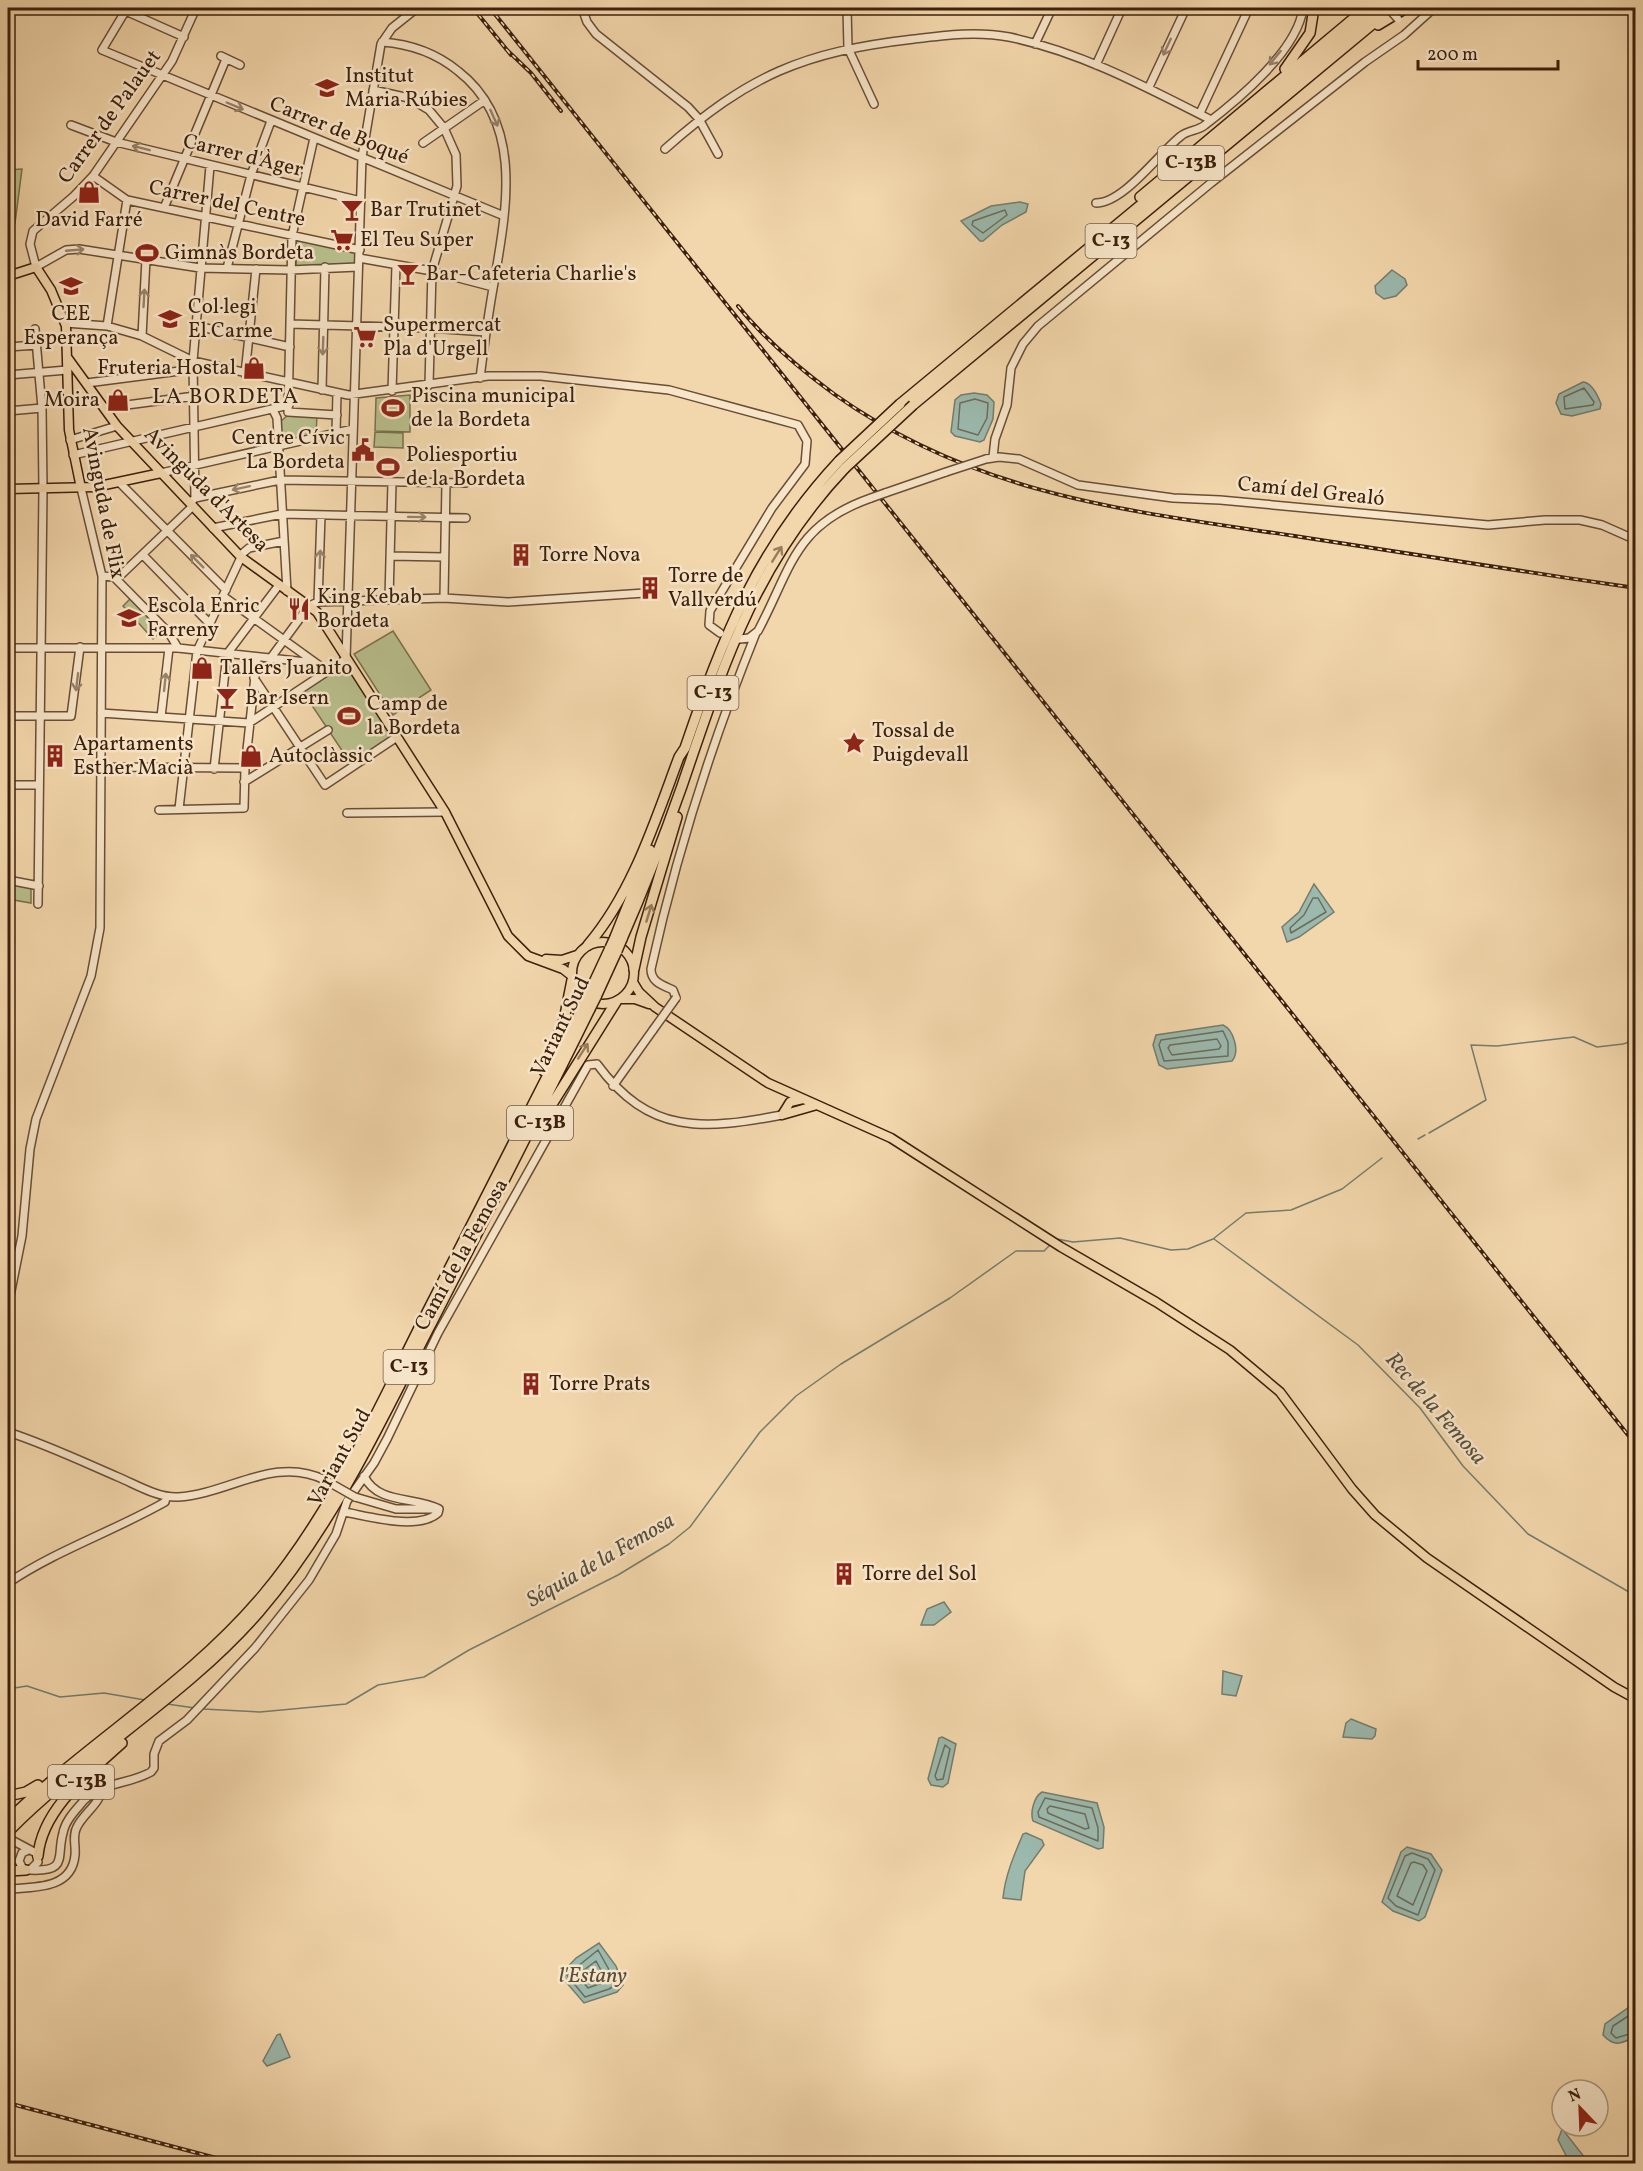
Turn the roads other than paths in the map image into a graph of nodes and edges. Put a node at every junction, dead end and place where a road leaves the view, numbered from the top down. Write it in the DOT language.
graph roads {
  1 [pos="195,8"];
  2 [pos="417,8"];
  3 [pos="582,8"];
  4 [pos="847,8"];
  5 [pos="1052,8"];
  6 [pos="1122,8"];
  7 [pos="1186,8"];
  8 [pos="1249,8"];
  9 [pos="1303,8"];
  10 [pos="1314,8"];
  11 [pos="1366,8"];
  12 [pos="1379,8"];
  13 [pos="1390,8"];
  14 [pos="1406,8"];
  15 [pos="1434,8"];
  16 [pos="122,9"];
  17 [pos="1409,30"];
  18 [pos="184,38"];
  19 [pos="382,42"];
  20 [pos="1035,44"];
  21 [pos="848,48"];
  22 [pos="240,65"];
  23 [pos="1096,65"];
  24 [pos="162,75"];
  25 [pos="1309,76"];
  26 [pos="1149,87"];
  27 [pos="373,90"];
  28 [pos="210,96"];
  29 [pos="485,100"];
  30 [pos="874,104"];
  31 [pos="1200,113"];
  32 [pos="699,119"];
  33 [pos="1211,120"];
  34 [pos="271,121"];
  35 [pos="71,125"];
  36 [pos="444,128"];
  37 [pos="314,138"];
  38 [pos="116,142"];
  39 [pos="423,143"];
  40 [pos="665,149"];
  41 [pos="718,154"];
  42 [pos="362,157"];
  43 [pos="185,159"];
  44 [pos="1182,160"];
  45 [pos="210,166"];
  46 [pos="93,176"];
  47 [pos="251,176"];
  48 [pos="304,188"];
  49 [pos="454,196"];
  50 [pos="127,200"];
  51 [pos="362,201"];
  52 [pos="1096,203"];
  53 [pos="164,208"];
  54 [pos="504,216"];
  55 [pos="205,217"];
  56 [pos="238,223"];
  57 [pos="292,236"];
  58 [pos="360,254"];
  59 [pos="119,255"];
  60 [pos="146,259"];
  61 [pos="396,265"];
  62 [pos="36,267"];
  63 [pos="325,267"];
  64 [pos="358,267"];
  65 [pos="200,268"];
  66 [pos="227,268"];
  67 [pos="256,269"];
  68 [pos="290,270"];
  69 [pos="432,271"];
  70 [pos="24,272"];
  71 [pos="8,276"];
  72 [pos="42,278"];
  73 [pos="493,287"];
  74 [pos="1004,318"];
  75 [pos="65,323"];
  76 [pos="290,324"];
  77 [pos="324,324"];
  78 [pos="354,325"];
  79 [pos="107,326"];
  80 [pos="196,326"];
  81 [pos="395,327"];
  82 [pos="430,328"];
  83 [pos="35,329"];
  84 [pos="486,332"];
  85 [pos="142,336"];
  86 [pos="249,338"];
  87 [pos="37,345"];
  88 [pos="8,347"];
  89 [pos="290,347"];
  90 [pos="67,357"];
  91 [pos="193,361"];
  92 [pos="195,369"];
  93 [pos="67,370"];
  94 [pos="39,372"];
  95 [pos="246,374"];
  96 [pos="8,375"];
  97 [pos="480,378"];
  98 [pos="87,383"];
  99 [pos="290,384"];
  100 [pos="429,385"];
  101 [pos="322,390"];
  102 [pos="392,391"];
  103 [pos="337,393"];
  104 [pos="354,395"];
  105 [pos="195,396"];
  106 [pos="42,408"];
  107 [pos="104,408"];
  108 [pos="288,408"];
  109 [pos="273,410"];
  110 [pos="8,411"];
  111 [pos="337,415"];
  112 [pos="277,418"];
  113 [pos="117,426"];
  114 [pos="194,428"];
  115 [pos="353,429"];
  116 [pos="336,433"];
  117 [pos="70,440"];
  118 [pos="133,442"];
  119 [pos="278,446"];
  120 [pos="73,455"];
  121 [pos="990,458"];
  122 [pos="842,464"];
  123 [pos="194,465"];
  124 [pos="161,473"];
  125 [pos="280,480"];
  126 [pos="352,481"];
  127 [pos="119,482"];
  128 [pos="392,482"];
  129 [pos="446,483"];
  130 [pos="466,483"];
  131 [pos="81,488"];
  132 [pos="8,489"];
  133 [pos="43,489"];
  134 [pos="193,503"];
  135 [pos="282,514"];
  136 [pos="321,515"];
  137 [pos="351,515"];
  138 [pos="391,516"];
  139 [pos="445,517"];
  140 [pos="466,518"];
  141 [pos="213,528"];
  142 [pos="168,531"];
  143 [pos="1635,540"];
  144 [pos="284,541"];
  145 [pos="143,555"];
  146 [pos="390,556"];
  147 [pos="241,557"];
  148 [pos="444,558"];
  149 [pos="102,576"];
  150 [pos="114,577"];
  151 [pos="279,585"];
  152 [pos="287,591"];
  153 [pos="224,593"];
  154 [pos="645,593"];
  155 [pos="444,598"];
  156 [pos="388,599"];
  157 [pos="348,601"];
  158 [pos="318,602"];
  159 [pos="309,606"];
  160 [pos="255,619"];
  161 [pos="210,624"];
  162 [pos="720,633"];
  163 [pos="756,633"];
  164 [pos="347,639"];
  165 [pos="740,639"];
  166 [pos="284,641"];
  167 [pos="337,644"];
  168 [pos="40,647"];
  169 [pos="80,647"];
  170 [pos="101,647"];
  171 [pos="8,648"];
  172 [pos="169,648"];
  173 [pos="178,648"];
  174 [pos="197,651"];
  175 [pos="227,654"];
  176 [pos="257,658"];
  177 [pos="270,659"];
  178 [pos="346,659"];
  179 [pos="315,663"];
  180 [pos="724,663"];
  181 [pos="327,671"];
  182 [pos="254,678"];
  183 [pos="274,707"];
  184 [pos="101,713"];
  185 [pos="8,716"];
  186 [pos="39,716"];
  187 [pos="161,717"];
  188 [pos="189,718"];
  189 [pos="220,721"];
  190 [pos="249,723"];
  191 [pos="328,730"];
  192 [pos="397,737"];
  193 [pos="300,747"];
  194 [pos="685,748"];
  195 [pos="101,767"];
  196 [pos="245,768"];
  197 [pos="214,769"];
  198 [pos="183,770"];
  199 [pos="244,782"];
  200 [pos="8,785"];
  201 [pos="39,785"];
  202 [pos="179,809"];
  203 [pos="159,810"];
  204 [pos="347,813"];
  205 [pos="446,815"];
  206 [pos="8,880"];
  207 [pos="39,886"];
  208 [pos="38,904"];
  209 [pos="507,933"];
  210 [pos="618,938"];
  211 [pos="588,945"];
  212 [pos="524,953"];
  213 [pos="578,955"];
  214 [pos="552,960"];
  215 [pos="634,969"];
  216 [pos="572,978"];
  217 [pos="633,982"];
  218 [pos="618,1000"];
  219 [pos="586,1007"];
  220 [pos="656,1007"];
  221 [pos="613,1086"];
  222 [pos="775,1087"];
  223 [pos="799,1098"];
  224 [pos="789,1105"];
  225 [pos="818,1105"];
  226 [pos="798,1110"];
  227 [pos="782,1115"];
  228 [pos="482,1205"];
  229 [pos="470,1247"];
  230 [pos="8,1306"];
  231 [pos="8,1432"];
  232 [pos="364,1476"];
  233 [pos="166,1497"];
  234 [pos="439,1509"];
  235 [pos="344,1512"];
  236 [pos="8,1583"];
  237 [pos="1635,1699"];
  238 [pos="143,1723"];
  239 [pos="92,1748"];
  240 [pos="102,1788"];
  241 [pos="8,1796"];
  242 [pos="10,1826"];
  243 [pos="8,1839"];
  244 [pos="28,1850"];
  245 [pos="19,1858"];
  246 [pos="38,1859"];
  247 [pos="49,1868"];
  248 [pos="28,1870"];
  249 [pos="8,1871"];
  250 [pos="8,1889"];
  1 -- 18 [label="street, Carrer de Palauet"];
  2 -- 19 [label="street"];
  3 -- 32 [label="street"];
  4 -- 21 [label="street"];
  5 -- 20 [label="street"];
  6 -- 23 [label="street"];
  7 -- 26 [label="street, one-way"];
  8 -- 31 [label="street"];
  9 -- 33 [label="street, one-way"];
  10 -- 44 [label="highway"];
  11 -- 44 [label="highway, C-13"];
  12 -- 74 [label="highway, C-13B"];
  13 -- 17 [label="street, bridge"];
  13 -- 25 [label="highway"];
  14 -- 25 [label="highway, C-13"];
  15 -- 17 [label="street"];
  16 -- 18 [label="street"];
  16 -- 24 [label="street, Carrer de Boqué"];
  17 -- 121 [label="street"];
  18 -- 24 [label="street, Carrer de Palauet"];
  19 -- 27 [label="street"];
  19 -- 29 [label="street"];
  20 -- 21 [label="street"];
  20 -- 23 [label="street"];
  21 -- 30 [label="street"];
  21 -- 32 [label="street"];
  22 -- 28 [label="street"];
  23 -- 26 [label="street"];
  24 -- 28 [label="street, Carrer de Boqué"];
  24 -- 38 [label="street, Carrer de Palauet"];
  25 -- 122 [label="highway, C-13, bridge"];
  26 -- 31 [label="street"];
  27 -- 36 [label="street"];
  27 -- 42 [label="street"];
  28 -- 34 [label="street, Carrer de Boqué, one-way"];
  28 -- 43 [label="street"];
  29 -- 36 [label="street"];
  29 -- 54 [label="street, one-way"];
  31 -- 33 [label="street"];
  32 -- 40 [label="street"];
  32 -- 41 [label="street"];
  33 -- 52 [label="street"];
  34 -- 37 [label="street, Carrer de Boqué"];
  34 -- 47 [label="street"];
  35 -- 38 [label="street, Carrer d'Àger"];
  36 -- 39 [label="street"];
  36 -- 49 [label="street"];
  37 -- 42 [label="street, Carrer de Boqué"];
  37 -- 48 [label="street"];
  43 -- 38 [label="street, Carrer d'Àger, one-way"];
  38 -- 46 [label="street, Carrer de Palauet"];
  42 -- 49 [label="street, Carrer de Boqué"];
  42 -- 51 [label="street"];
  43 -- 45 [label="street, Carrer d'Àger"];
  43 -- 53 [label="street"];
  44 -- 74 [label="highway, C-13"];
  45 -- 47 [label="street, Carrer d'Àger"];
  45 -- 55 [label="street"];
  46 -- 50 [label="street, Carrer del Centre"];
  46 -- 62 [label="street, Carrer de Palauet"];
  47 -- 48 [label="street, Carrer d'Àger"];
  47 -- 56 [label="street"];
  48 -- 51 [label="street, Carrer d'Àger"];
  48 -- 57 [label="street"];
  49 -- 54 [label="street, Carrer de Boqué"];
  49 -- 69 [label="street"];
  50 -- 53 [label="street, Carrer del Centre"];
  50 -- 59 [label="street"];
  51 -- 58 [label="street"];
  53 -- 55 [label="street, Carrer del Centre"];
  54 -- 73 [label="street"];
  55 -- 56 [label="street, Carrer del Centre"];
  55 -- 65 [label="street"];
  56 -- 57 [label="street, Carrer del Centre"];
  56 -- 66 [label="street"];
  57 -- 58 [label="street, Carrer del Centre"];
  57 -- 68 [label="street"];
  58 -- 61 [label="street, Carrer del Centre"];
  58 -- 64 [label="street"];
  59 -- 60 [label="street"];
  62 -- 59 [label="street, one-way"];
  59 -- 79 [label="street"];
  60 -- 65 [label="street"];
  85 -- 60 [label="street, one-way"];
  61 -- 69 [label="street, Carrer del Centre"];
  61 -- 81 [label="street"];
  62 -- 70 [label="main road"];
  62 -- 72 [label="main road, Avinguda de Flix"];
  63 -- 64 [label="street"];
  63 -- 68 [label="street"];
  63 -- 77 [label="street"];
  64 -- 78 [label="street"];
  65 -- 66 [label="street"];
  65 -- 80 [label="street"];
  66 -- 67 [label="street"];
  67 -- 68 [label="street"];
  67 -- 86 [label="street"];
  68 -- 76 [label="street"];
  69 -- 73 [label="street, Carrer del Centre"];
  69 -- 82 [label="street"];
  70 -- 71 [label="main road"];
  70 -- 72 [label="main road"];
  72 -- 75 [label="main road, Avinguda de Flix"];
  73 -- 84 [label="street"];
  74 -- 122 [label="highway, C-13, bridge"];
  75 -- 79 [label="street"];
  75 -- 90 [label="main road, Avinguda de Flix"];
  76 -- 77 [label="street"];
  76 -- 89 [label="street"];
  77 -- 78 [label="street"];
  77 -- 101 [label="street, one-way"];
  78 -- 81 [label="street"];
  78 -- 104 [label="street"];
  79 -- 85 [label="street"];
  80 -- 86 [label="street"];
  80 -- 91 [label="street"];
  81 -- 82 [label="street"];
  81 -- 102 [label="street"];
  82 -- 84 [label="street"];
  82 -- 100 [label="street"];
  83 -- 87 [label="street"];
  84 -- 97 [label="street"];
  85 -- 91 [label="street"];
  86 -- 89 [label="street"];
  86 -- 95 [label="street"];
  87 -- 88 [label="street"];
  87 -- 94 [label="street"];
  89 -- 99 [label="street"];
  90 -- 93 [label="main road, Avinguda de Flix"];
  90 -- 98 [label="main road, Avinguda d'Artesa"];
  91 -- 92 [label="street"];
  91 -- 95 [label="street"];
  92 -- 98 [label="street"];
  92 -- 105 [label="street"];
  93 -- 94 [label="street"];
  93 -- 117 [label="main road, Avinguda de Flix"];
  94 -- 96 [label="street"];
  94 -- 106 [label="street"];
  95 -- 99 [label="street"];
  97 -- 100 [label="street"];
  97 -- 162 [label="street"];
  98 -- 107 [label="main road, Avinguda d'Artesa"];
  99 -- 101 [label="street"];
  99 -- 108 [label="street"];
  100 -- 102 [label="street"];
  101 -- 103 [label="street"];
  102 -- 104 [label="street"];
  103 -- 104 [label="street"];
  103 -- 111 [label="street"];
  104 -- 115 [label="street"];
  105 -- 107 [label="street"];
  105 -- 114 [label="street"];
  106 -- 110 [label="street"];
  106 -- 133 [label="street"];
  107 -- 113 [label="main road, Avinguda d'Artesa"];
  108 -- 109 [label="street"];
  108 -- 111 [label="street"];
  108 -- 112 [label="street"];
  109 -- 112 [label="street"];
  109 -- 114 [label="street"];
  111 -- 116 [label="street"];
  112 -- 119 [label="street"];
  113 -- 117 [label="street"];
  113 -- 118 [label="main road, Avinguda d'Artesa"];
  114 -- 118 [label="street"];
  114 -- 123 [label="street"];
  115 -- 116 [label="street"];
  115 -- 126 [label="street"];
  116 -- 119 [label="street"];
  117 -- 120 [label="main road, Avinguda de Flix"];
  118 -- 120 [label="street"];
  118 -- 124 [label="main road, Avinguda d'Artesa"];
  119 -- 123 [label="street"];
  119 -- 125 [label="street"];
  120 -- 131 [label="main road, Avinguda de Flix"];
  121 -- 143 [label="street, Camí del Grealó"];
  121 -- 163 [label="street, bridge"];
  180 -- 122 [label="highway, Variant Sud / C-13, one-way"];
  122 -- 194 [label="highway, C-13"];
  123 -- 124 [label="street"];
  123 -- 134 [label="street"];
  124 -- 127 [label="main road"];
  124 -- 134 [label="main road, Avinguda d'Artesa"];
  125 -- 126 [label="street"];
  125 -- 134 [label="street, one-way"];
  125 -- 135 [label="street"];
  126 -- 128 [label="street"];
  126 -- 137 [label="street"];
  127 -- 131 [label="main road"];
  127 -- 142 [label="street"];
  128 -- 129 [label="street"];
  128 -- 138 [label="street"];
  129 -- 130 [label="street"];
  129 -- 139 [label="street"];
  131 -- 133 [label="main road"];
  131 -- 149 [label="street, Avinguda de Flix"];
  132 -- 133 [label="main road"];
  133 -- 168 [label="street"];
  134 -- 141 [label="main road, Avinguda d'Artesa"];
  134 -- 142 [label="street"];
  135 -- 136 [label="street"];
  135 -- 141 [label="street"];
  135 -- 144 [label="street"];
  136 -- 137 [label="street"];
  158 -- 136 [label="street, one-way"];
  137 -- 138 [label="street"];
  137 -- 157 [label="street"];
  138 -- 139 [label="street, one-way"];
  138 -- 146 [label="street"];
  139 -- 140 [label="street"];
  139 -- 148 [label="street"];
  141 -- 147 [label="main road, Avinguda d'Artesa"];
  142 -- 145 [label="street"];
  153 -- 142 [label="street, one-way"];
  144 -- 147 [label="street"];
  144 -- 152 [label="street"];
  145 -- 150 [label="street"];
  145 -- 161 [label="street"];
  146 -- 148 [label="street"];
  146 -- 156 [label="street"];
  147 -- 151 [label="main road, Avinguda d'Artesa"];
  147 -- 153 [label="street"];
  148 -- 155 [label="street"];
  149 -- 150 [label="street"];
  149 -- 170 [label="street, Avinguda de Flix"];
  150 -- 173 [label="street"];
  151 -- 152 [label="main road, Avinguda d'Artesa"];
  151 -- 160 [label="street"];
  152 -- 159 [label="main road, Avinguda d'Artesa"];
  153 -- 160 [label="street"];
  153 -- 161 [label="street"];
  154 -- 155 [label="street"];
  155 -- 156 [label="street"];
  156 -- 157 [label="street"];
  157 -- 158 [label="street"];
  157 -- 164 [label="street"];
  158 -- 159 [label="street"];
  159 -- 166 [label="street"];
  159 -- 167 [label="main road, Avinguda d'Artesa"];
  160 -- 166 [label="street"];
  160 -- 175 [label="street"];
  161 -- 174 [label="street"];
  163 -- 165 [label="street"];
  163 -- 221 [label="street, bridge"];
  164 -- 167 [label="street"];
  164 -- 178 [label="street"];
  166 -- 177 [label="street"];
  166 -- 179 [label="street"];
  167 -- 178 [label="main road, Avinguda d'Artesa"];
  168 -- 169 [label="street"];
  168 -- 171 [label="street"];
  168 -- 186 [label="street"];
  169 -- 170 [label="street"];
  169 -- 186 [label="street, one-way"];
  170 -- 172 [label="street"];
  170 -- 184 [label="street, Avinguda de Flix"];
  172 -- 173 [label="street"];
  187 -- 172 [label="street, one-way"];
  173 -- 174 [label="street"];
  174 -- 175 [label="street"];
  174 -- 188 [label="street"];
  175 -- 176 [label="street"];
  175 -- 189 [label="street"];
  176 -- 177 [label="street"];
  176 -- 182 [label="street"];
  177 -- 179 [label="street"];
  178 -- 181 [label="street"];
  178 -- 192 [label="main road, Avinguda d'Artesa"];
  179 -- 181 [label="street"];
  180 -- 210 [label="highway, Variant Sud / C-13"];
  215 -- 180 [label="highway, one-way"];
  181 -- 183 [label="street"];
  182 -- 183 [label="street"];
  182 -- 190 [label="street"];
  183 -- 190 [label="street"];
  183 -- 193 [label="street"];
  184 -- 187 [label="street"];
  184 -- 195 [label="street, Avinguda de Flix"];
  185 -- 186 [label="street"];
  186 -- 201 [label="street"];
  187 -- 188 [label="street"];
  188 -- 189 [label="street"];
  188 -- 198 [label="street"];
  189 -- 190 [label="street"];
  189 -- 197 [label="street"];
  190 -- 196 [label="street"];
  191 -- 193 [label="street"];
  192 -- 193 [label="street"];
  192 -- 205 [label="main road, Avinguda d'Artesa"];
  193 -- 199 [label="street"];
  194 -- 210 [label="highway, Variant Sud / C-13"];
  194 -- 211 [label="highway"];
  195 -- 198 [label="street"];
  195 -- 230 [label="street, Avinguda de Flix"];
  196 -- 197 [label="street"];
  196 -- 199 [label="street"];
  197 -- 198 [label="street"];
  198 -- 202 [label="street"];
  199 -- 202 [label="street"];
  200 -- 201 [label="street"];
  201 -- 207 [label="street"];
  202 -- 203 [label="street"];
  204 -- 205 [label="street"];
  205 -- 209 [label="main road, Avinguda d'Artesa"];
  206 -- 207 [label="street"];
  207 -- 208 [label="street"];
  209 -- 212 [label="main road"];
  209 -- 214 [label="main road"];
  210 -- 219 [label="highway, Variant Sud / C-13, bridge"];
  211 -- 213 [label="main road"];
  211 -- 215 [label="main road"];
  212 -- 214 [label="main road"];
  212 -- 216 [label="main road"];
  213 -- 214 [label="main road"];
  213 -- 216 [label="main road"];
  215 -- 217 [label="main road"];
  216 -- 218 [label="main road"];
  216 -- 228 [label="highway, C-13B"];
  217 -- 218 [label="main road"];
  217 -- 220 [label="main road"];
  218 -- 220 [label="main road"];
  229 -- 218 [label="highway, C-13B, one-way"];
  219 -- 228 [label="highway, Variant Sud / C-13"];
  219 -- 229 [label="highway, Variant Sud / C-13"];
  220 -- 222 [label="main road"];
  221 -- 227 [label="street, Camí de la Femosa"];
  221 -- 232 [label="street, Camí de la Femosa"];
  222 -- 223 [label="main road"];
  222 -- 224 [label="main road"];
  223 -- 224 [label="main road"];
  223 -- 225 [label="main road"];
  223 -- 226 [label="main road"];
  224 -- 227 [label="main road"];
  225 -- 226 [label="main road"];
  225 -- 237 [label="main road"];
  226 -- 227 [label="main road"];
  228 -- 239 [label="highway, C-13"];
  229 -- 238 [label="highway, Variant Sud / C-13"];
  231 -- 233 [label="street"];
  232 -- 234 [label="street"];
  232 -- 235 [label="street, Camí de la Femosa"];
  233 -- 234 [label="street, bridge"];
  233 -- 236 [label="street"];
  234 -- 235 [label="street"];
  235 -- 240 [label="street, Camí de la Femosa"];
  238 -- 242 [label="highway, C-13"];
  238 -- 246 [label="highway, C-13B"];
  239 -- 241 [label="highway, C-13B"];
  239 -- 242 [label="highway, C-13"];
  240 -- 247 [label="street, Camí de la Femosa"];
  240 -- 250 [label="street"];
  243 -- 244 [label="street"];
  243 -- 245 [label="street"];
  244 -- 245 [label="street"];
  244 -- 246 [label="street"];
  245 -- 248 [label="street"];
  246 -- 247 [label="street"];
  246 -- 248 [label="street"];
  247 -- 248 [label="street"];
  248 -- 249 [label="highway"];
}
